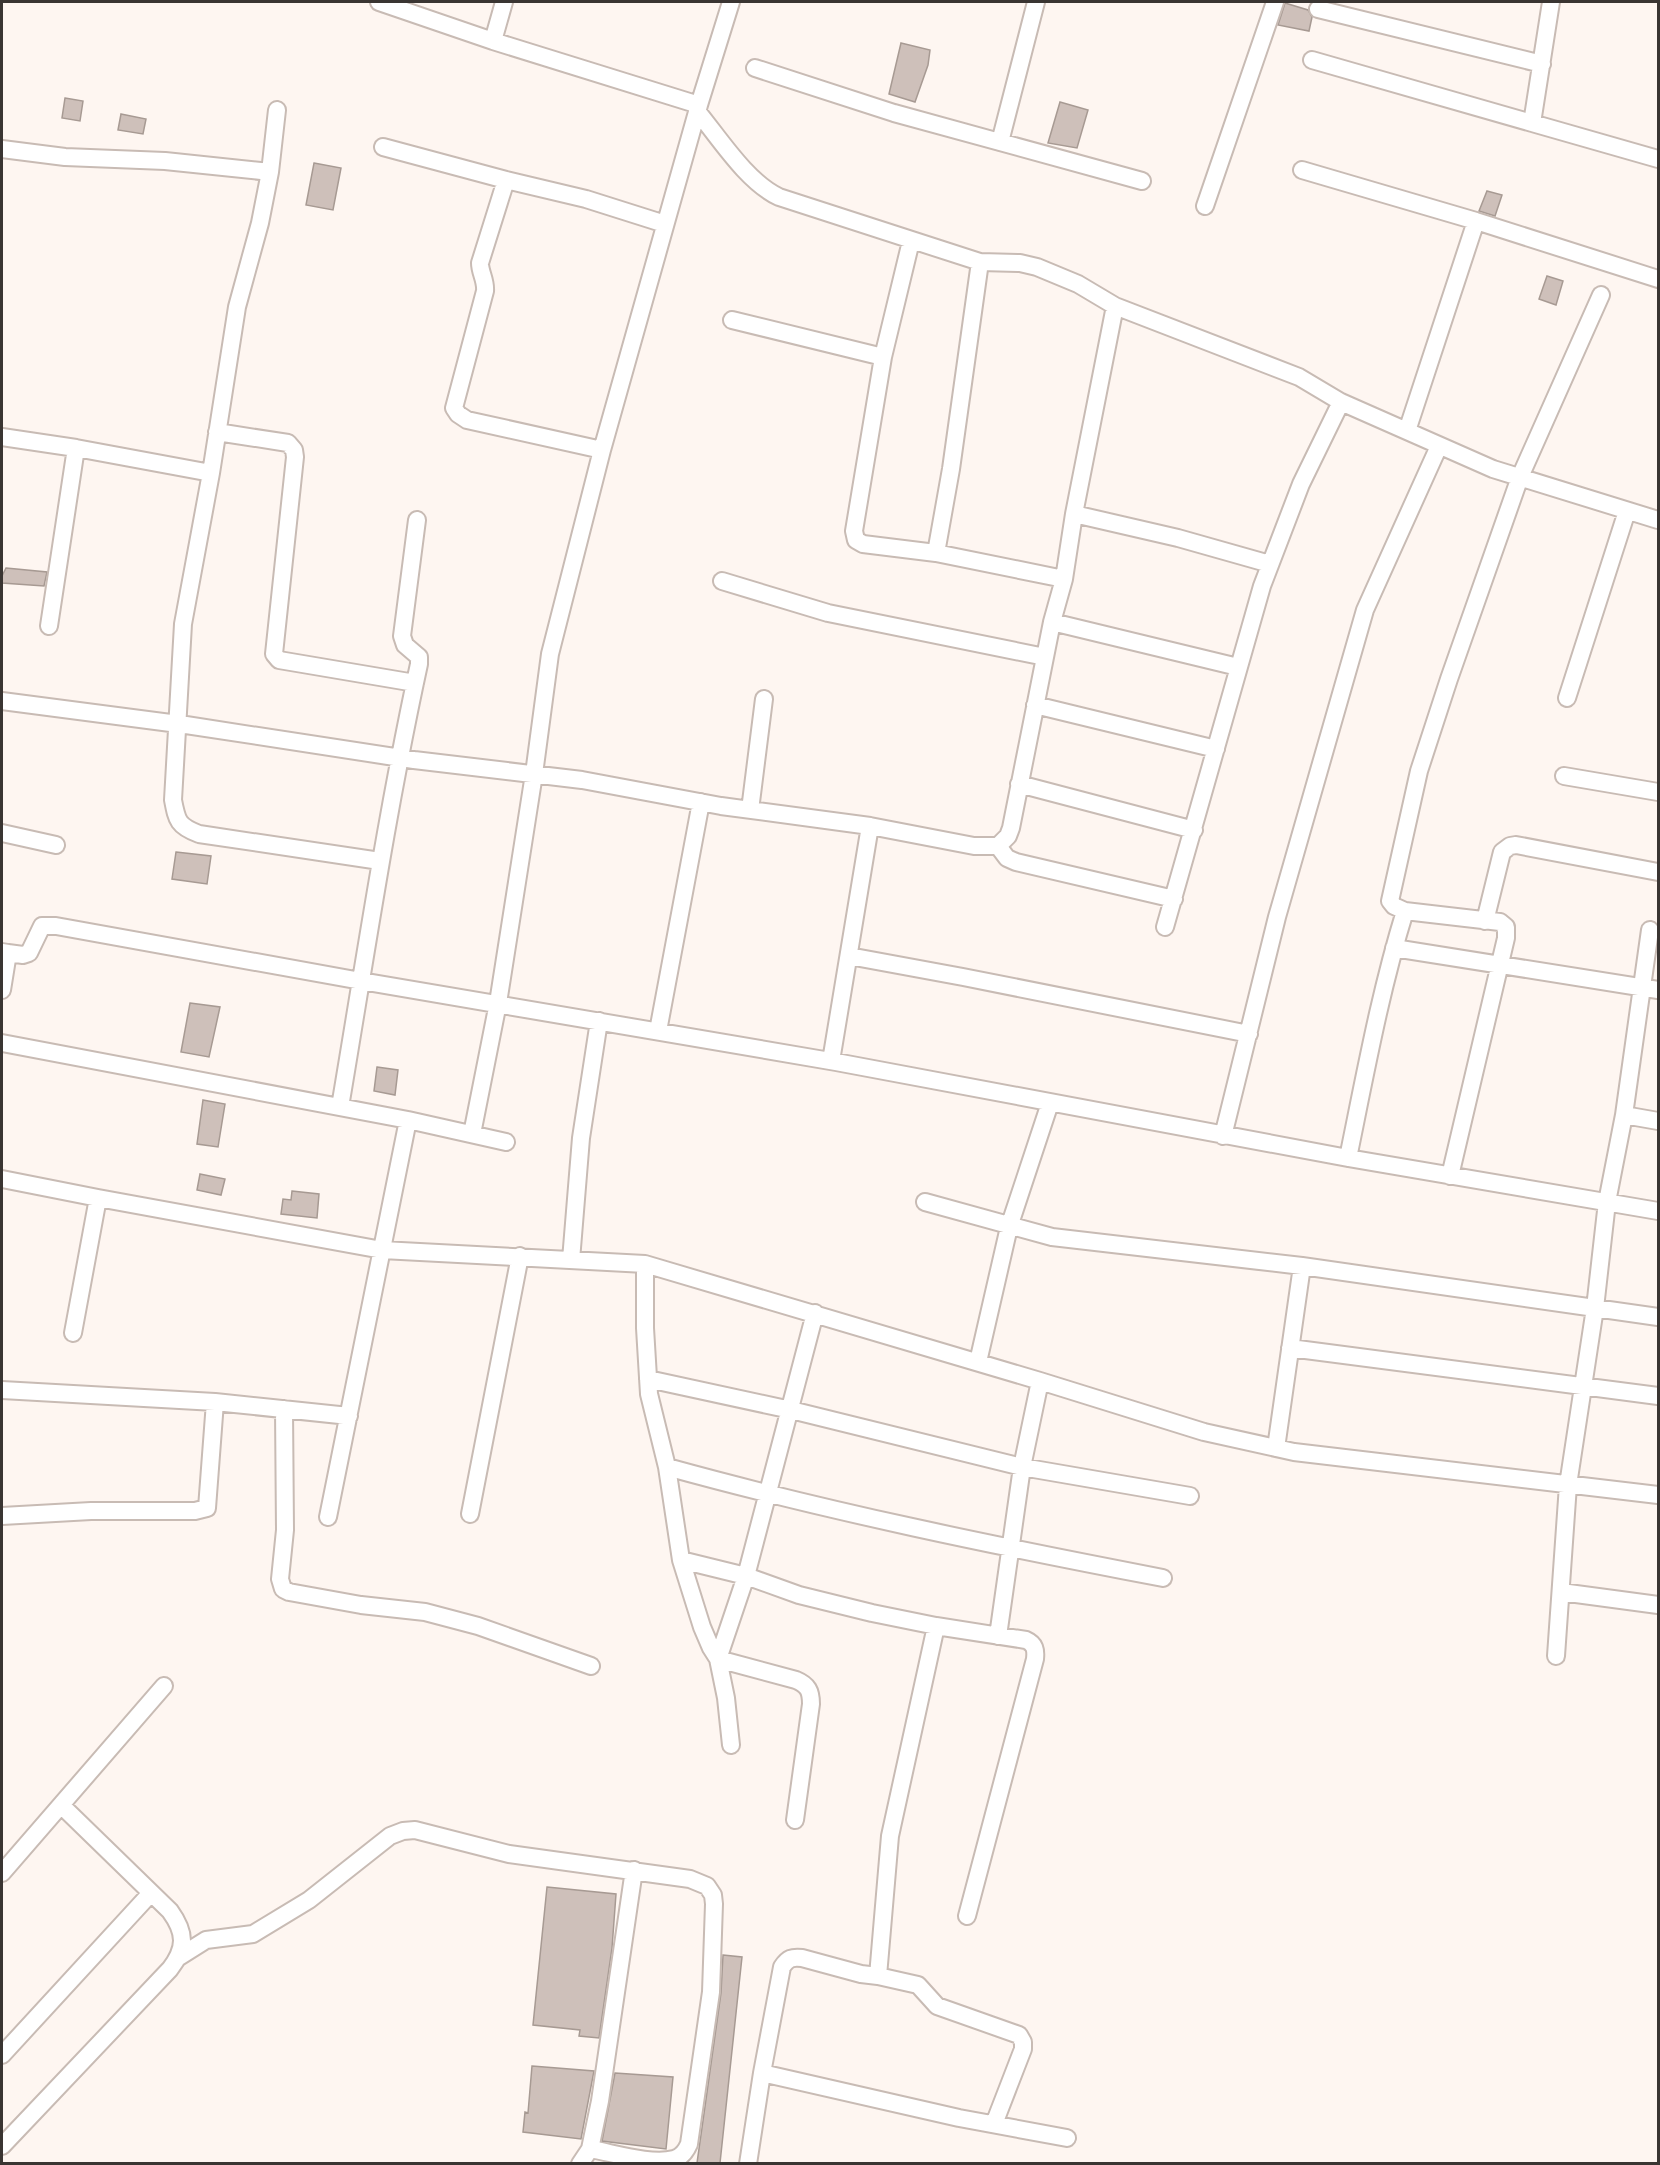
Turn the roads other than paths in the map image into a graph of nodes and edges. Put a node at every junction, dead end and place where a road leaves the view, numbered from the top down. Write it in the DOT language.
graph roads {
  1 [pos="382,2"];
  2 [pos="504,2"];
  3 [pos="731,2"];
  4 [pos="1036,2"];
  5 [pos="1275,2"];
  6 [pos="1551,2"];
  7 [pos="1318,9"];
  8 [pos="494,41"];
  9 [pos="1312,60"];
  10 [pos="1542,64"];
  11 [pos="755,68"];
  12 [pos="698,108"];
  13 [pos="277,110"];
  14 [pos="1532,123"];
  15 [pos="1000,142"];
  16 [pos="382,147"];
  17 [pos="2,149"];
  18 [pos="1659,159"];
  19 [pos="1302,170"];
  20 [pos="270,172"];
  21 [pos="506,180"];
  22 [pos="1142,181"];
  23 [pos="1205,206"];
  24 [pos="1476,221"];
  25 [pos="665,224"];
  26 [pos="911,241"];
  27 [pos="980,261"];
  28 [pos="1659,279"];
  29 [pos="1601,295"];
  30 [pos="1115,306"];
  31 [pos="732,320"];
  32 [pos="883,357"];
  33 [pos="1341,402"];
  34 [pos="1407,431"];
  35 [pos="218,432"];
  36 [pos="2,437"];
  37 [pos="1439,446"];
  38 [pos="76,448"];
  39 [pos="602,450"];
  40 [pos="211,473"];
  41 [pos="1520,477"];
  42 [pos="1627,511"];
  43 [pos="1074,514"];
  44 [pos="417,520"];
  45 [pos="1659,520"];
  46 [pos="936,553"];
  47 [pos="1270,564"];
  48 [pos="1064,579"];
  49 [pos="722,581"];
  50 [pos="1052,622"];
  51 [pos="49,626"];
  52 [pos="1045,657"];
  53 [pos="1238,667"];
  54 [pos="415,683"];
  55 [pos="1567,698"];
  56 [pos="764,699"];
  57 [pos="2,700"];
  58 [pos="1035,705"];
  59 [pos="177,724"];
  60 [pos="1216,749"];
  61 [pos="399,758"];
  62 [pos="534,774"];
  63 [pos="1563,776"];
  64 [pos="1019,784"];
  65 [pos="1659,792"];
  66 [pos="701,802"];
  67 [pos="750,810"];
  68 [pos="870,826"];
  69 [pos="1194,830"];
  70 [pos="2,833"];
  71 [pos="56,845"];
  72 [pos="998,846"];
  73 [pos="380,861"];
  74 [pos="1659,872"];
  75 [pos="1174,899"];
  76 [pos="1406,911"];
  77 [pos="1485,921"];
  78 [pos="1166,927"];
  79 [pos="1650,930"];
  80 [pos="1394,948"];
  81 [pos="5,952"];
  82 [pos="849,956"];
  83 [pos="1499,965"];
  84 [pos="361,981"];
  85 [pos="1640,988"];
  86 [pos="2,990"];
  87 [pos="1659,990"];
  88 [pos="498,1003"];
  89 [pos="599,1021"];
  90 [pos="658,1031"];
  91 [pos="1249,1034"];
  92 [pos="2,1043"];
  93 [pos="831,1061"];
  94 [pos="1050,1103"];
  95 [pos="340,1107"];
  96 [pos="1624,1115"];
  97 [pos="408,1120"];
  98 [pos="1659,1121"];
  99 [pos="472,1134"];
  100 [pos="1223,1136"];
  101 [pos="506,1142"];
  102 [pos="1348,1158"];
  103 [pos="1450,1176"];
  104 [pos="2,1179"];
  105 [pos="98,1198"];
  106 [pos="925,1202"];
  107 [pos="1607,1202"];
  108 [pos="1659,1211"];
  109 [pos="1009,1227"];
  110 [pos="382,1250"];
  111 [pos="520,1256"];
  112 [pos="571,1260"];
  113 [pos="645,1264"];
  114 [pos="1302,1266"];
  115 [pos="1595,1308"];
  116 [pos="815,1313"];
  117 [pos="1659,1317"];
  118 [pos="73,1333"];
  119 [pos="1290,1348"];
  120 [pos="978,1362"];
  121 [pos="648,1379"];
  122 [pos="1040,1381"];
  123 [pos="1582,1385"];
  124 [pos="2,1390"];
  125 [pos="1659,1396"];
  126 [pos="215,1402"];
  127 [pos="284,1410"];
  128 [pos="791,1410"];
  129 [pos="349,1416"];
  130 [pos="1276,1448"];
  131 [pos="667,1467"];
  132 [pos="1022,1467"];
  133 [pos="1568,1485"];
  134 [pos="766,1495"];
  135 [pos="1190,1496"];
  136 [pos="1659,1496"];
  137 [pos="470,1514"];
  138 [pos="2,1516"];
  139 [pos="328,1517"];
  140 [pos="1010,1549"];
  141 [pos="681,1560"];
  142 [pos="746,1576"];
  143 [pos="1163,1578"];
  144 [pos="1561,1592"];
  145 [pos="1659,1605"];
  146 [pos="936,1626"];
  147 [pos="998,1636"];
  148 [pos="1556,1656"];
  149 [pos="718,1659"];
  150 [pos="591,1666"];
  151 [pos="164,1686"];
  152 [pos="731,1745"];
  153 [pos="61,1805"];
  154 [pos="795,1820"];
  155 [pos="634,1870"];
  156 [pos="2,1873"];
  157 [pos="151,1893"];
  158 [pos="966,1916"];
  159 [pos="179,1957"];
  160 [pos="878,1976"];
  161 [pos="2,2055"];
  162 [pos="762,2073"];
  163 [pos="994,2124"];
  164 [pos="1067,2138"];
  165 [pos="2,2146"];
  166 [pos="590,2149"];
  167 [pos="580,2163"];
  168 [pos="748,2163"];
  1 -- 8 [label="street"];
  2 -- 8 [label="street"];
  3 -- 12 [label="street"];
  4 -- 15 [label="street"];
  5 -- 23 [label="street"];
  6 -- 10 [label="street"];
  7 -- 10 [label="street"];
  8 -- 12 [label="street"];
  9 -- 14 [label="street"];
  10 -- 14 [label="street"];
  11 -- 15 [label="street"];
  12 -- 25 [label="street"];
  12 -- 26 [label="street"];
  13 -- 20 [label="street"];
  14 -- 18 [label="street"];
  15 -- 22 [label="street"];
  16 -- 21 [label="street"];
  17 -- 20 [label="street"];
  19 -- 24 [label="street"];
  20 -- 35 [label="street"];
  21 -- 25 [label="street"];
  21 -- 39 [label="street"];
  24 -- 28 [label="street"];
  24 -- 34 [label="street"];
  25 -- 39 [label="street"];
  26 -- 27 [label="street"];
  26 -- 32 [label="street"];
  27 -- 30 [label="street"];
  27 -- 46 [label="street"];
  29 -- 41 [label="street"];
  30 -- 33 [label="street"];
  30 -- 43 [label="street"];
  31 -- 32 [label="street"];
  32 -- 46 [label="street"];
  33 -- 34 [label="street"];
  33 -- 47 [label="street"];
  34 -- 37 [label="street"];
  35 -- 40 [label="street"];
  35 -- 54 [label="street"];
  36 -- 38 [label="street"];
  37 -- 41 [label="street"];
  37 -- 91 [label="street"];
  38 -- 40 [label="street"];
  38 -- 51 [label="street"];
  39 -- 62 [label="street"];
  40 -- 59 [label="street"];
  41 -- 42 [label="street"];
  41 -- 76 [label="street"];
  42 -- 45 [label="street"];
  42 -- 55 [label="street"];
  43 -- 47 [label="street"];
  43 -- 48 [label="street"];
  44 -- 54 [label="street"];
  46 -- 48 [label="street"];
  47 -- 53 [label="street"];
  48 -- 50 [label="street"];
  49 -- 52 [label="street"];
  50 -- 52 [label="street"];
  50 -- 53 [label="street"];
  52 -- 58 [label="street"];
  53 -- 60 [label="street"];
  54 -- 61 [label="street"];
  56 -- 67 [label="street"];
  57 -- 59 [label="street"];
  58 -- 60 [label="street"];
  58 -- 64 [label="street"];
  59 -- 61 [label="street"];
  59 -- 73 [label="street"];
  60 -- 69 [label="street"];
  61 -- 62 [label="street"];
  61 -- 73 [label="street"];
  62 -- 66 [label="street"];
  62 -- 88 [label="street"];
  63 -- 65 [label="street"];
  64 -- 69 [label="street"];
  64 -- 72 [label="street"];
  66 -- 67 [label="street"];
  66 -- 90 [label="street"];
  67 -- 68 [label="street"];
  68 -- 72 [label="street"];
  68 -- 82 [label="street"];
  69 -- 75 [label="street"];
  70 -- 71 [label="street"];
  72 -- 75 [label="street"];
  73 -- 84 [label="street"];
  74 -- 77 [label="street"];
  75 -- 78 [label="street"];
  76 -- 77 [label="street"];
  76 -- 80 [label="street"];
  77 -- 83 [label="street"];
  79 -- 85 [label="street"];
  80 -- 83 [label="street"];
  80 -- 102 [label="street"];
  81 -- 84 [label="street"];
  81 -- 86 [label="street"];
  82 -- 91 [label="street"];
  82 -- 93 [label="street"];
  83 -- 85 [label="street"];
  83 -- 103 [label="street"];
  84 -- 88 [label="street"];
  84 -- 95 [label="street"];
  85 -- 87 [label="street"];
  85 -- 96 [label="street"];
  88 -- 89 [label="street"];
  88 -- 99 [label="street"];
  89 -- 90 [label="street"];
  89 -- 112 [label="street"];
  90 -- 93 [label="street"];
  91 -- 100 [label="street"];
  92 -- 95 [label="street"];
  93 -- 94 [label="street"];
  94 -- 100 [label="street"];
  94 -- 109 [label="street"];
  95 -- 97 [label="street"];
  96 -- 98 [label="street"];
  96 -- 107 [label="street"];
  97 -- 99 [label="street"];
  97 -- 110 [label="street"];
  99 -- 101 [label="street"];
  100 -- 102 [label="street"];
  102 -- 103 [label="street"];
  103 -- 107 [label="street"];
  104 -- 105 [label="street"];
  105 -- 110 [label="street"];
  105 -- 118 [label="street"];
  106 -- 109 [label="street"];
  107 -- 108 [label="street"];
  107 -- 115 [label="street"];
  109 -- 114 [label="street"];
  109 -- 120 [label="street"];
  110 -- 111 [label="street"];
  110 -- 129 [label="street"];
  111 -- 112 [label="street"];
  111 -- 137 [label="street"];
  112 -- 113 [label="street"];
  113 -- 116 [label="street"];
  113 -- 121 [label="street"];
  114 -- 115 [label="street"];
  114 -- 119 [label="street"];
  115 -- 117 [label="street"];
  115 -- 123 [label="street"];
  116 -- 120 [label="street"];
  116 -- 128 [label="street"];
  119 -- 123 [label="street"];
  119 -- 130 [label="street"];
  120 -- 122 [label="street"];
  121 -- 128 [label="street"];
  121 -- 131 [label="street"];
  122 -- 130 [label="street"];
  122 -- 132 [label="street"];
  123 -- 125 [label="street"];
  123 -- 133 [label="street"];
  124 -- 126 [label="street"];
  126 -- 127 [label="street"];
  126 -- 138 [label="street"];
  127 -- 129 [label="street"];
  127 -- 150 [label="street"];
  128 -- 132 [label="street"];
  128 -- 134 [label="street"];
  129 -- 139 [label="street"];
  130 -- 133 [label="street"];
  131 -- 134 [label="street"];
  131 -- 141 [label="street"];
  132 -- 135 [label="street"];
  132 -- 140 [label="street"];
  133 -- 136 [label="street"];
  133 -- 144 [label="street"];
  134 -- 140 [label="street"];
  134 -- 142 [label="street"];
  140 -- 143 [label="street"];
  140 -- 147 [label="street"];
  141 -- 142 [label="street"];
  141 -- 149 [label="street"];
  142 -- 146 [label="street"];
  142 -- 149 [label="street"];
  144 -- 145 [label="street"];
  144 -- 148 [label="street"];
  146 -- 147 [label="street"];
  146 -- 160 [label="street"];
  147 -- 158 [label="street"];
  149 -- 152 [label="street"];
  149 -- 154 [label="street"];
  151 -- 153 [label="street"];
  153 -- 156 [label="street"];
  153 -- 157 [label="street"];
  155 -- 159 [label="street"];
  155 -- 166 [label="street"];
  155 -- 166 [label="street"];
  157 -- 159 [label="street"];
  157 -- 161 [label="street"];
  159 -- 165 [label="street"];
  160 -- 162 [label="street"];
  160 -- 163 [label="street"];
  162 -- 163 [label="street"];
  162 -- 168 [label="street"];
  163 -- 164 [label="street"];
  166 -- 167 [label="street"];
}
